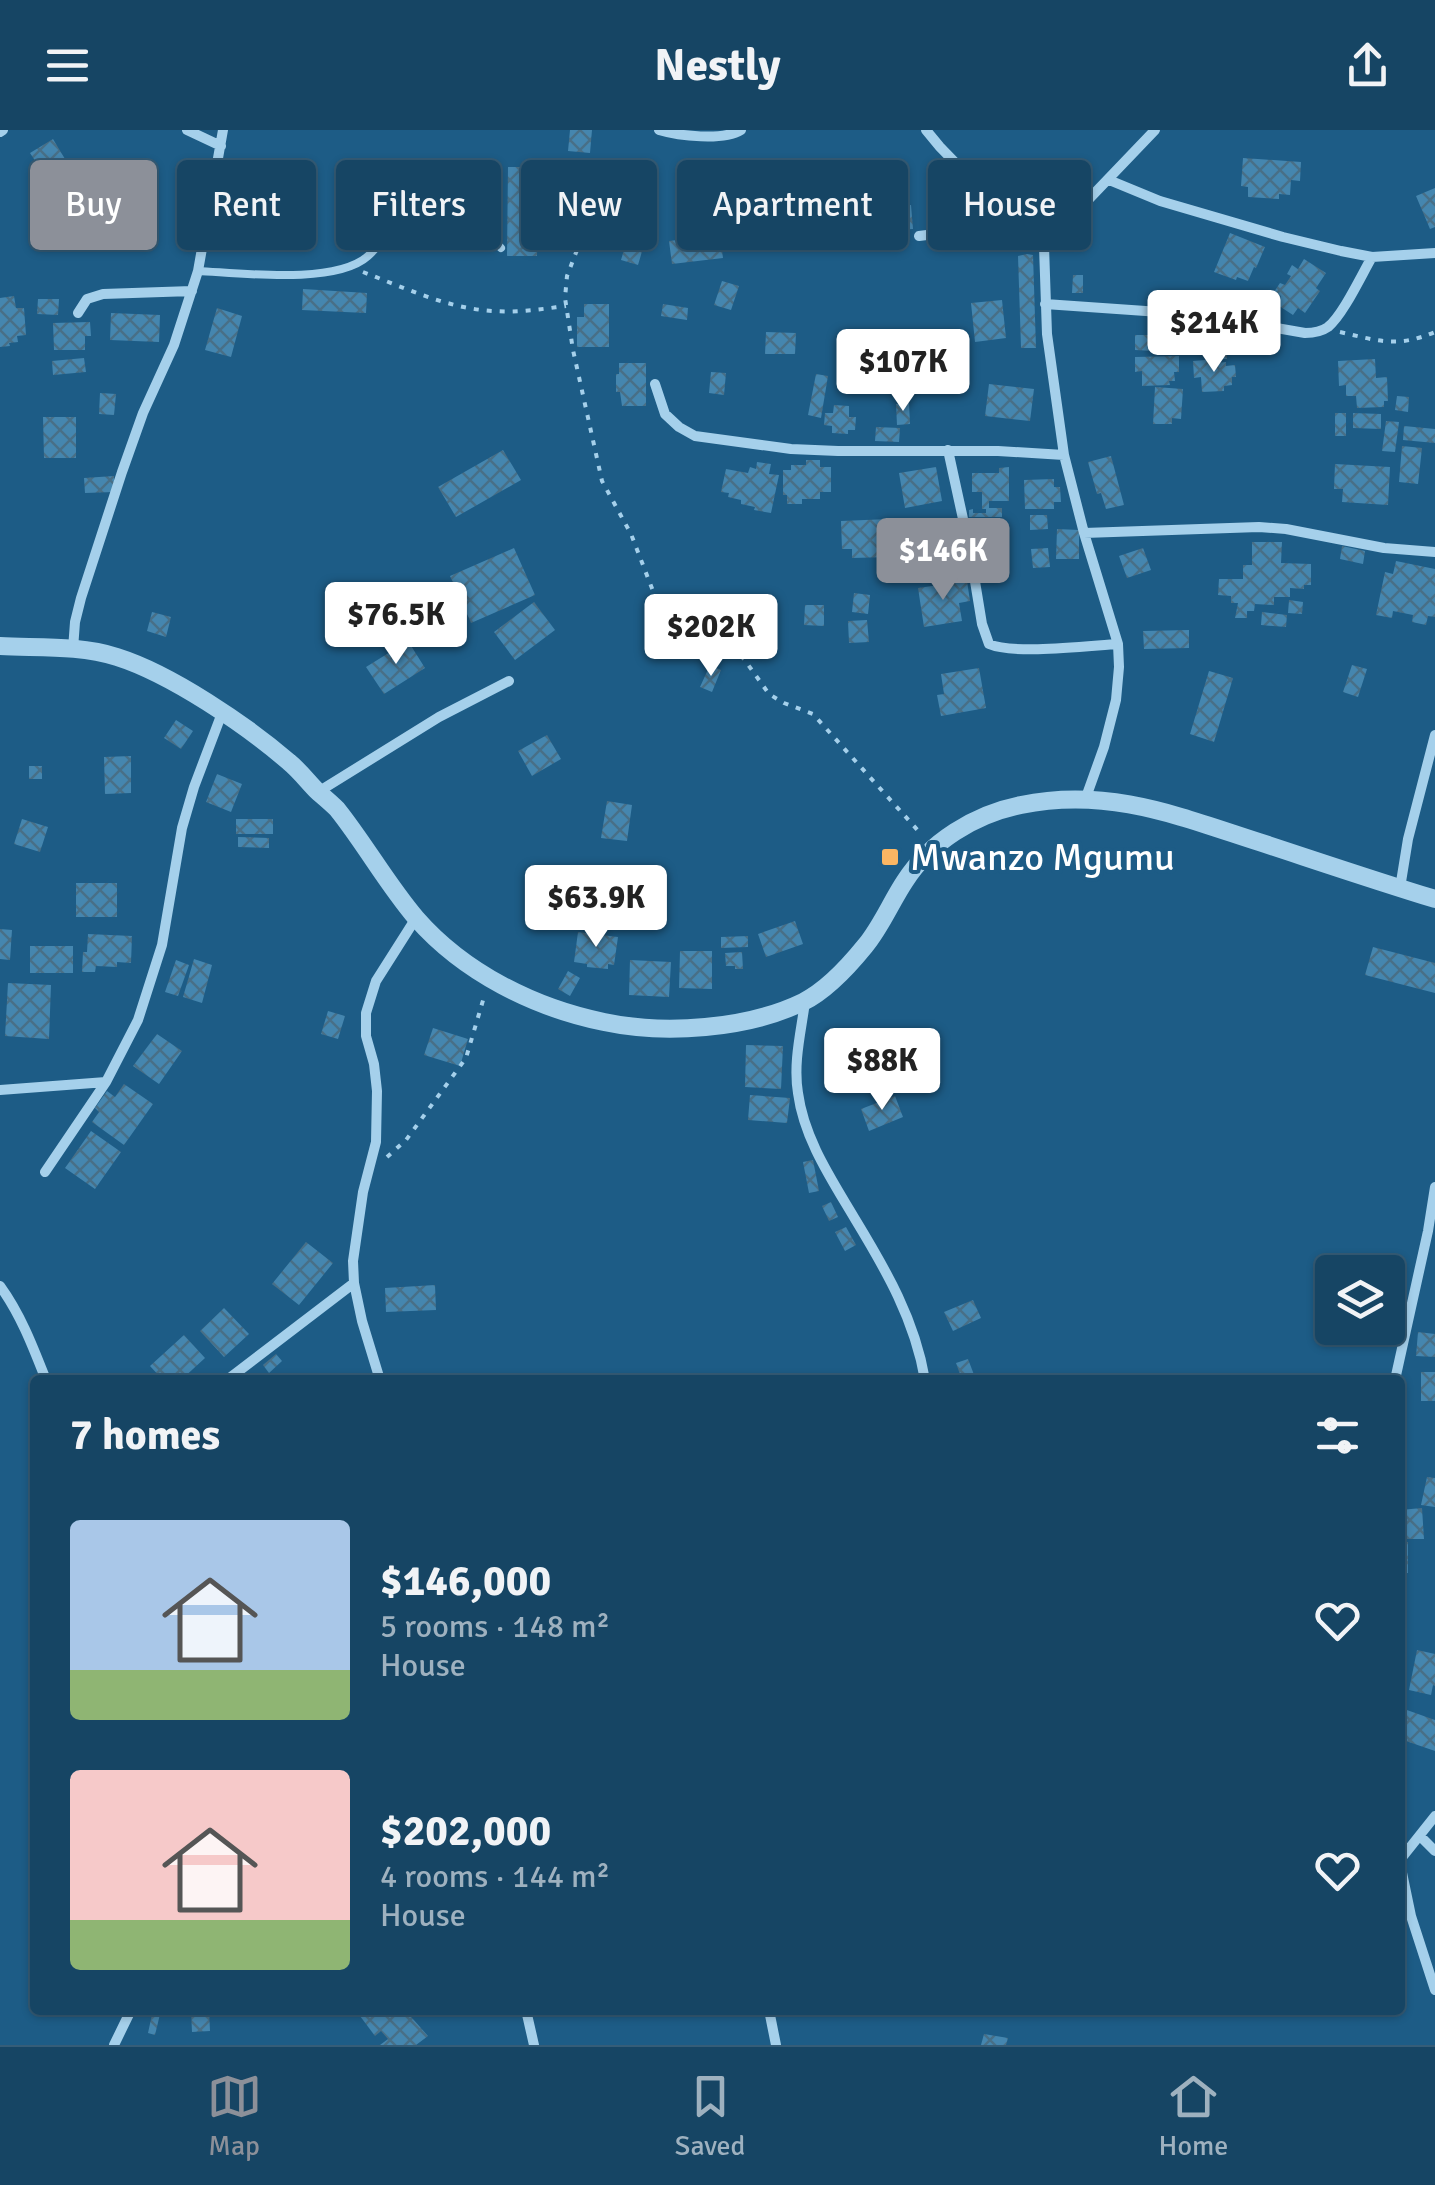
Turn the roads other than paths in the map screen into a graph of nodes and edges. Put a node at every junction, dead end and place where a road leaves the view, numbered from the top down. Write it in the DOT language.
graph roads {
  1 [pos="187,130"];
  2 [pos="223,130"];
  3 [pos="659,130"];
  4 [pos="741,130"];
  5 [pos="926,130"];
  6 [pos="1155,130"];
  7 [pos="221,146"];
  8 [pos="952,160"];
  9 [pos="1109,180"];
  10 [pos="1091,198"];
  11 [pos="928,235"];
  12 [pos="919,236"];
  13 [pos="373,250"];
  14 [pos="1044,250"];
  15 [pos="1435,254"];
  16 [pos="1372,257"];
  17 [pos="198,270"];
  18 [pos="192,291"];
  19 [pos="1045,304"];
  20 [pos="78,312"];
  21 [pos="655,384"];
  22 [pos="948,450"];
  23 [pos="1064,455"];
  24 [pos="1084,533"];
  25 [pos="1435,552"];
  26 [pos="1118,644"];
  27 [pos="0,646"];
  28 [pos="72,649"];
  29 [pos="509,681"];
  30 [pos="222,712"];
  31 [pos="1435,735"];
  32 [pos="318,792"];
  33 [pos="1084,800"];
  34 [pos="1400,888"];
  35 [pos="1435,899"];
  36 [pos="416,918"];
  37 [pos="806,1000"];
  38 [pos="106,1082"];
  39 [pos="0,1090"];
  40 [pos="46,1172"];
  41 [pos="1435,1186"];
  42 [pos="354,1283"];
  43 [pos="0,1286"];
  44 [pos="44,1375"];
  45 [pos="234,1375"];
  46 [pos="378,1375"];
  47 [pos="925,1375"];
  48 [pos="1397,1375"];
  49 [pos="1435,1816"];
  50 [pos="1429,1842"];
  51 [pos="1405,1859"];
  52 [pos="1405,1887"];
  53 [pos="1435,1990"];
  54 [pos="129,2015"];
  55 [pos="527,2015"];
  56 [pos="769,2015"];
  57 [pos="114,2045"];
  58 [pos="534,2045"];
  59 [pos="776,2045"];
  1 -- 7 [label="street"];
  2 -- 7 [label="street"];
  3 -- 4 [label="street"];
  5 -- 8 [label="street"];
  6 -- 9 [label="street"];
  7 -- 17 [label="street"];
  9 -- 10 [label="street"];
  9 -- 16 [label="street"];
  11 -- 12 [label="street"];
  13 -- 17 [label="lane"];
  14 -- 19 [label="street"];
  15 -- 16 [label="street"];
  16 -- 19 [label="street"];
  17 -- 18 [label="street"];
  18 -- 20 [label="street"];
  18 -- 28 [label="street"];
  19 -- 23 [label="street"];
  21 -- 22 [label="street"];
  22 -- 23 [label="street"];
  22 -- 26 [label="street"];
  23 -- 24 [label="street"];
  24 -- 25 [label="street"];
  24 -- 26 [label="street"];
  26 -- 33 [label="street"];
  27 -- 28 [label="street"];
  28 -- 30 [label="street"];
  29 -- 32 [label="street"];
  30 -- 32 [label="street"];
  30 -- 38 [label="street"];
  31 -- 34 [label="street"];
  32 -- 36 [label="street"];
  33 -- 34 [label="street"];
  33 -- 37 [label="street"];
  34 -- 35 [label="street"];
  36 -- 37 [label="street"];
  36 -- 42 [label="street"];
  37 -- 47 [label="street"];
  38 -- 39 [label="street"];
  38 -- 40 [label="street"];
  41 -- 48 [label="street"];
  42 -- 45 [label="street"];
  42 -- 46 [label="street"];
  43 -- 44 [label="street"];
  49 -- 50 [label="street"];
  50 -- 51 [label="street"];
  52 -- 53 [label="street"];
  54 -- 57 [label="street"];
  55 -- 58 [label="street"];
  56 -- 59 [label="street"];
}
